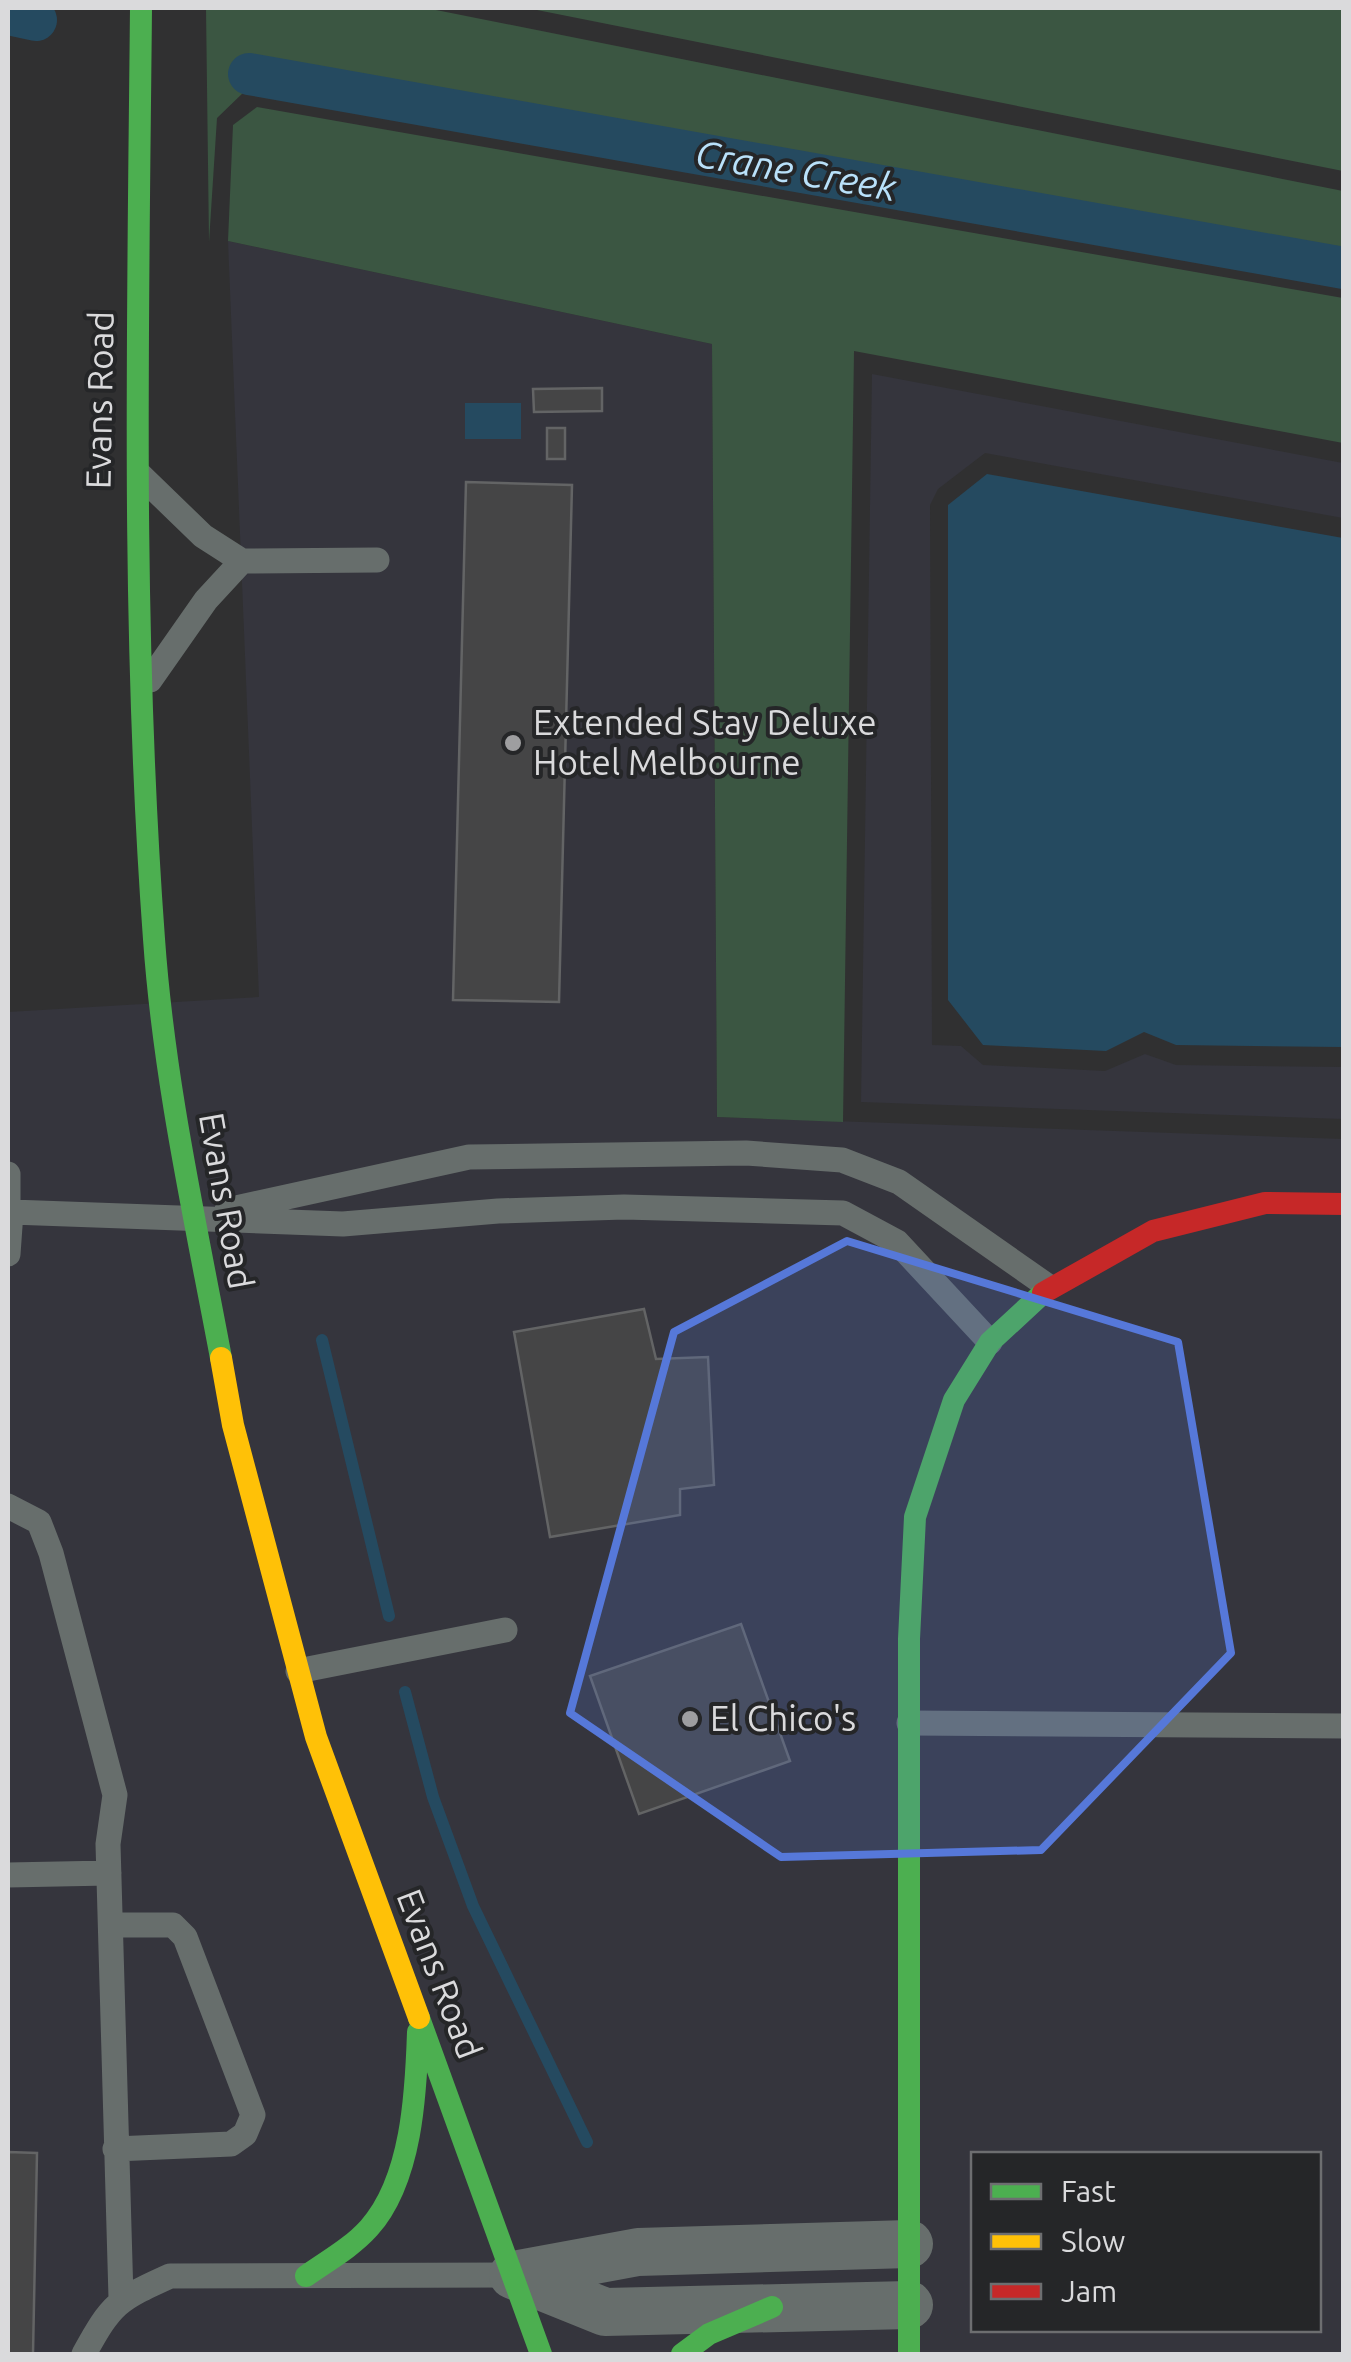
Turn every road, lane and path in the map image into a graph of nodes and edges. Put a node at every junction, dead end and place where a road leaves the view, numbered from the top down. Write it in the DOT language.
graph roads {
  1 [pos="140,8"];
  2 [pos="133,468"];
  3 [pos="242,560"];
  4 [pos="377,560"];
  5 [pos="139,697"];
  6 [pos="8,1174"];
  7 [pos="1344,1204"];
  8 [pos="9,1212"];
  9 [pos="193,1218"];
  10 [pos="8,1254"];
  11 [pos="1049,1287"];
  12 [pos="990,1342"];
  13 [pos="8,1506"];
  14 [pos="505,1630"];
  15 [pos="298,1671"];
  16 [pos="909,1724"];
  17 [pos="1344,1726"];
  18 [pos="109,1872"];
  19 [pos="8,1875"];
  20 [pos="111,1925"];
  21 [pos="418,2019"];
  22 [pos="116,2149"];
  23 [pos="909,2244"];
  24 [pos="513,2274"];
  25 [pos="306,2276"];
  26 [pos="122,2298"];
  27 [pos="909,2305"];
  28 [pos="772,2307"];
  29 [pos="84,2354"];
  30 [pos="542,2354"];
  31 [pos="682,2354"];
  32 [pos="909,2354"];
  1 -- 2 [label="street, Evans Road"];
  2 -- 3 [label="lane"];
  2 -- 5 [label="street, Evans Road"];
  3 -- 4 [label="lane"];
  3 -- 5 [label="lane"];
  5 -- 9 [label="street, Evans Road"];
  6 -- 8 [label="lane"];
  7 -- 11 [label="street"];
  8 -- 9 [label="lane"];
  8 -- 10 [label="lane"];
  9 -- 11 [label="lane"];
  9 -- 12 [label="lane"];
  9 -- 15 [label="street, Evans Road"];
  11 -- 12 [label="street"];
  12 -- 16 [label="street"];
  13 -- 18 [label="lane"];
  14 -- 15 [label="lane"];
  15 -- 21 [label="street, Evans Road"];
  16 -- 17 [label="lane"];
  16 -- 23 [label="street"];
  18 -- 19 [label="lane"];
  18 -- 20 [label="lane"];
  20 -- 22 [label="lane"];
  20 -- 22 [label="lane"];
  21 -- 24 [label="street, Evans Road"];
  21 -- 25 [label="street"];
  22 -- 26 [label="lane"];
  23 -- 24 [label="street"];
  23 -- 27 [label="street"];
  24 -- 25 [label="lane"];
  24 -- 28 [label="street"];
  24 -- 30 [label="street, Evans Road"];
  25 -- 26 [label="lane"];
  26 -- 29 [label="lane"];
  27 -- 28 [label="street"];
  27 -- 32 [label="street"];
  28 -- 31 [label="street"];
}
